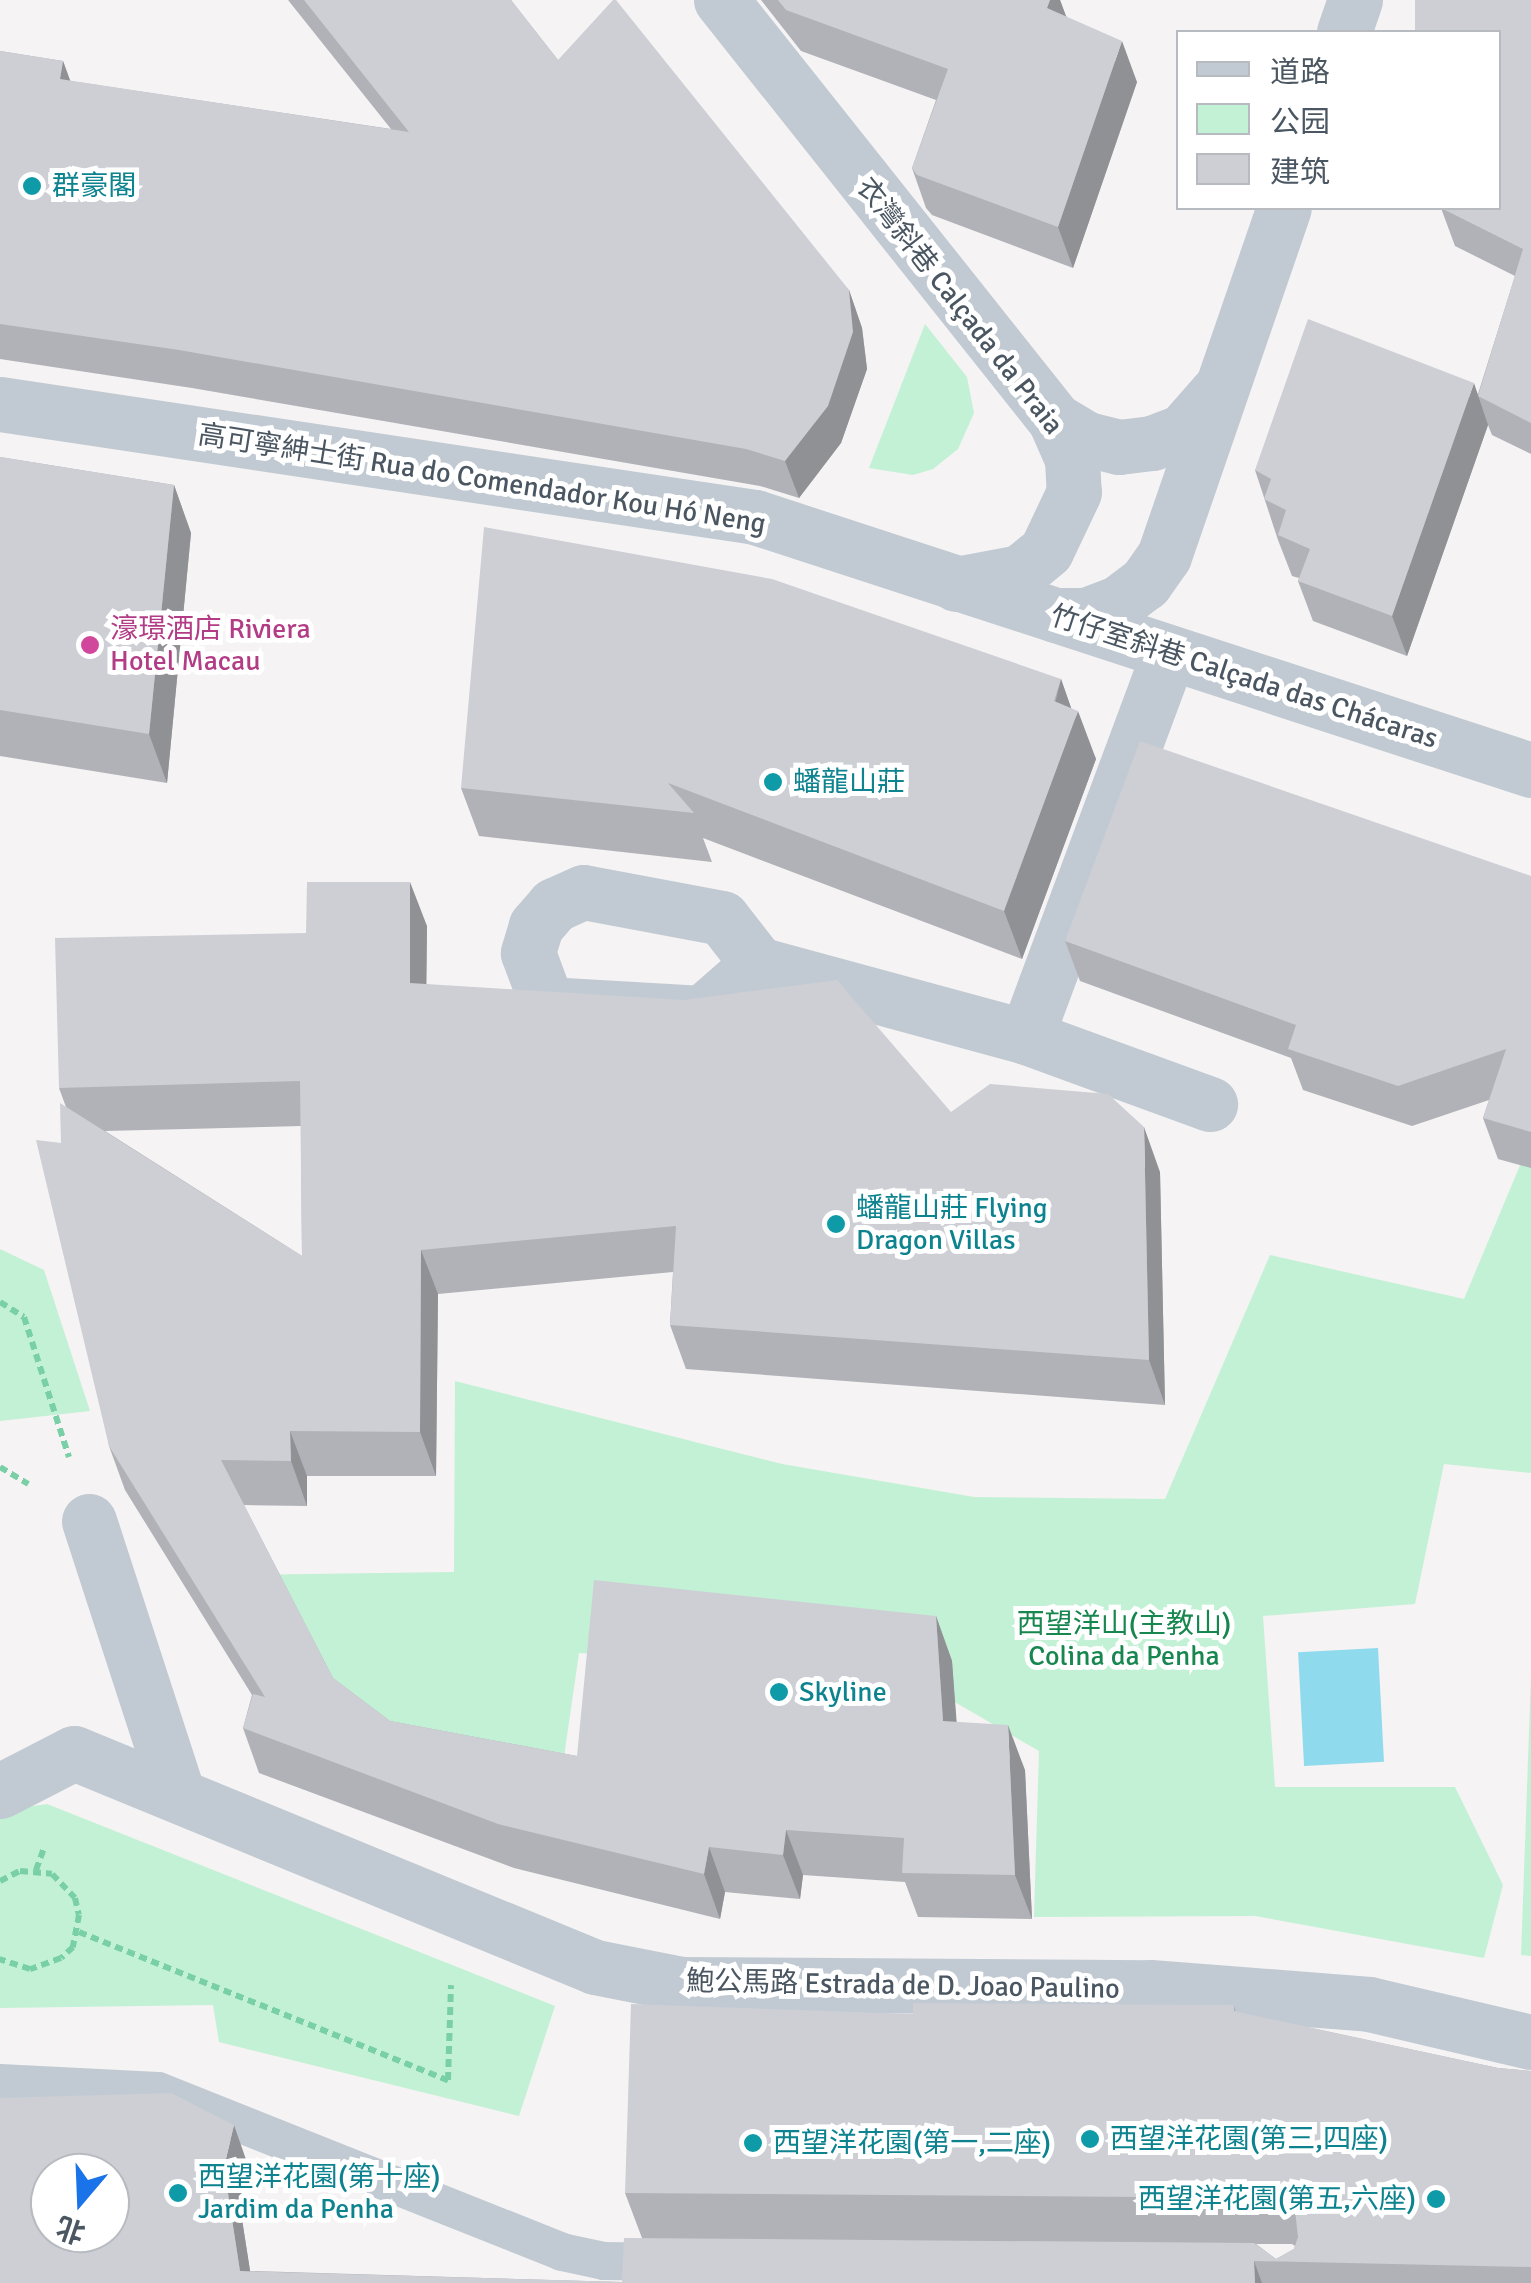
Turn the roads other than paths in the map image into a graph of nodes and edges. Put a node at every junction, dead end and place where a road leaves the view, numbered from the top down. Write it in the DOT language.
graph roads {
  1 [pos="721,0"];
  2 [pos="1355,0"];
  3 [pos="1345,30"];
  4 [pos="1283,210"];
  5 [pos="1224,381"];
  6 [pos="0,404"];
  7 [pos="1055,420"];
  8 [pos="1074,492"];
  9 [pos="956,584"];
  10 [pos="1114,630"];
  11 [pos="1531,770"];
  12 [pos="758,964"];
  13 [pos="1026,1037"];
  14 [pos="1210,1104"];
  15 [pos="89,1520"];
  16 [pos="0,1791"];
  17 [pos="178,1795"];
  18 [pos="1531,2042"];
  19 [pos="0,2083"];
  20 [pos="703,2262"];
  1 -- 7 [label="street, 衣灣斜巷 Calçada da Praia"];
  2 -- 3 [label="street"];
  4 -- 5 [label="street"];
  5 -- 7 [label="street"];
  5 -- 10 [label="street"];
  6 -- 9 [label="street, 高可寧紳士街 Rua do Comendador Kou Hó Neng"];
  7 -- 8 [label="street, 衣灣斜巷 Calçada da Praia"];
  8 -- 9 [label="street"];
  8 -- 10 [label="street, 衣灣斜巷 Calçada da Praia"];
  9 -- 10 [label="street, 竹仔室斜巷 Calçada das Chácaras"];
  10 -- 11 [label="street, 竹仔室斜巷 Calçada das Chácaras"];
  10 -- 13 [label="street"];
  12 -- 13 [label="street"];
  13 -- 14 [label="street"];
  15 -- 17 [label="street"];
  16 -- 17 [label="street, 鮑公馬路 Estrada de D. Joao Paulino"];
  17 -- 18 [label="street, 鮑公馬路 Estrada de D. Joao Paulino"];
  19 -- 20 [label="lane"];
}
